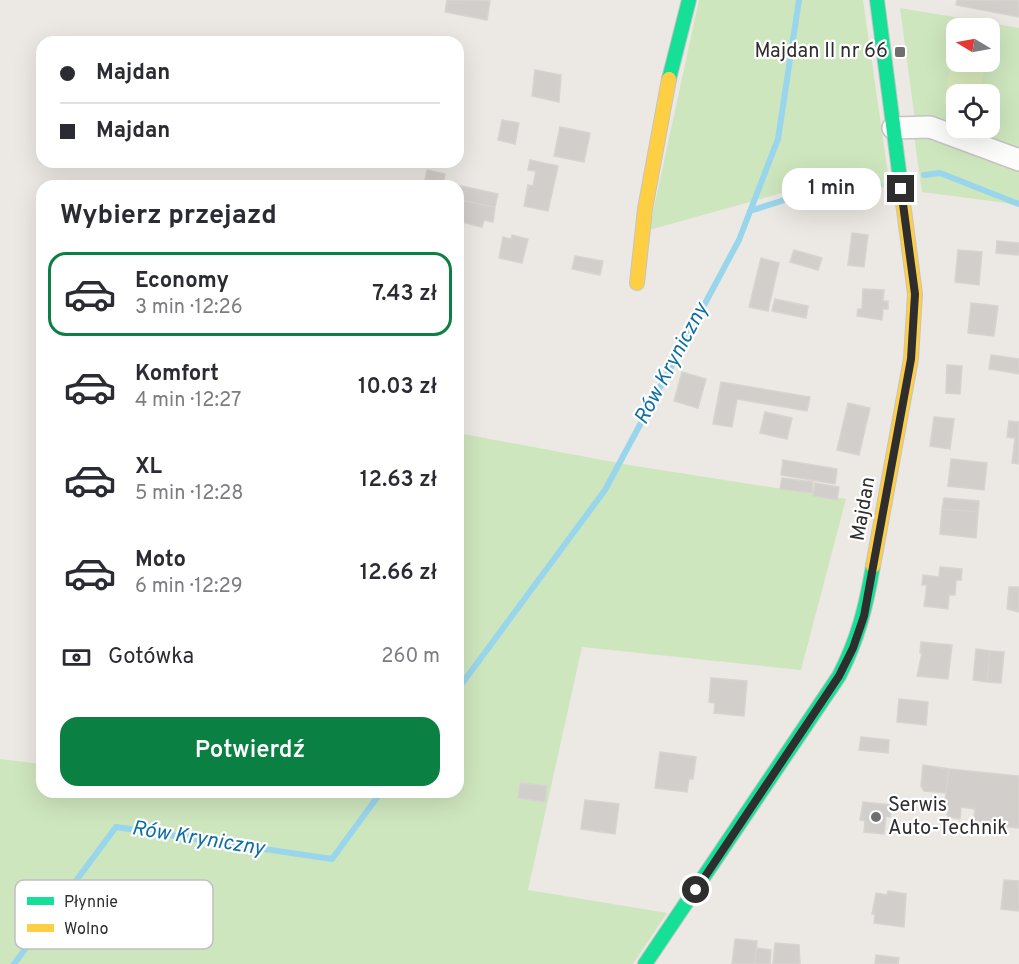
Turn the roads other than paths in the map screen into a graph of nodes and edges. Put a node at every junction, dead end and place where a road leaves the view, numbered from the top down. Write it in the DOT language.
graph roads {
  1 [pos="689,0"];
  2 [pos="877,0"];
  3 [pos="893,128"];
  4 [pos="1019,160"];
  5 [pos="637,283"];
  6 [pos="645,964"];
  1 -- 5 [label="street"];
  2 -- 3 [label="street, Majdan"];
  3 -- 4 [label="street"];
  3 -- 6 [label="street, Majdan"];
}
